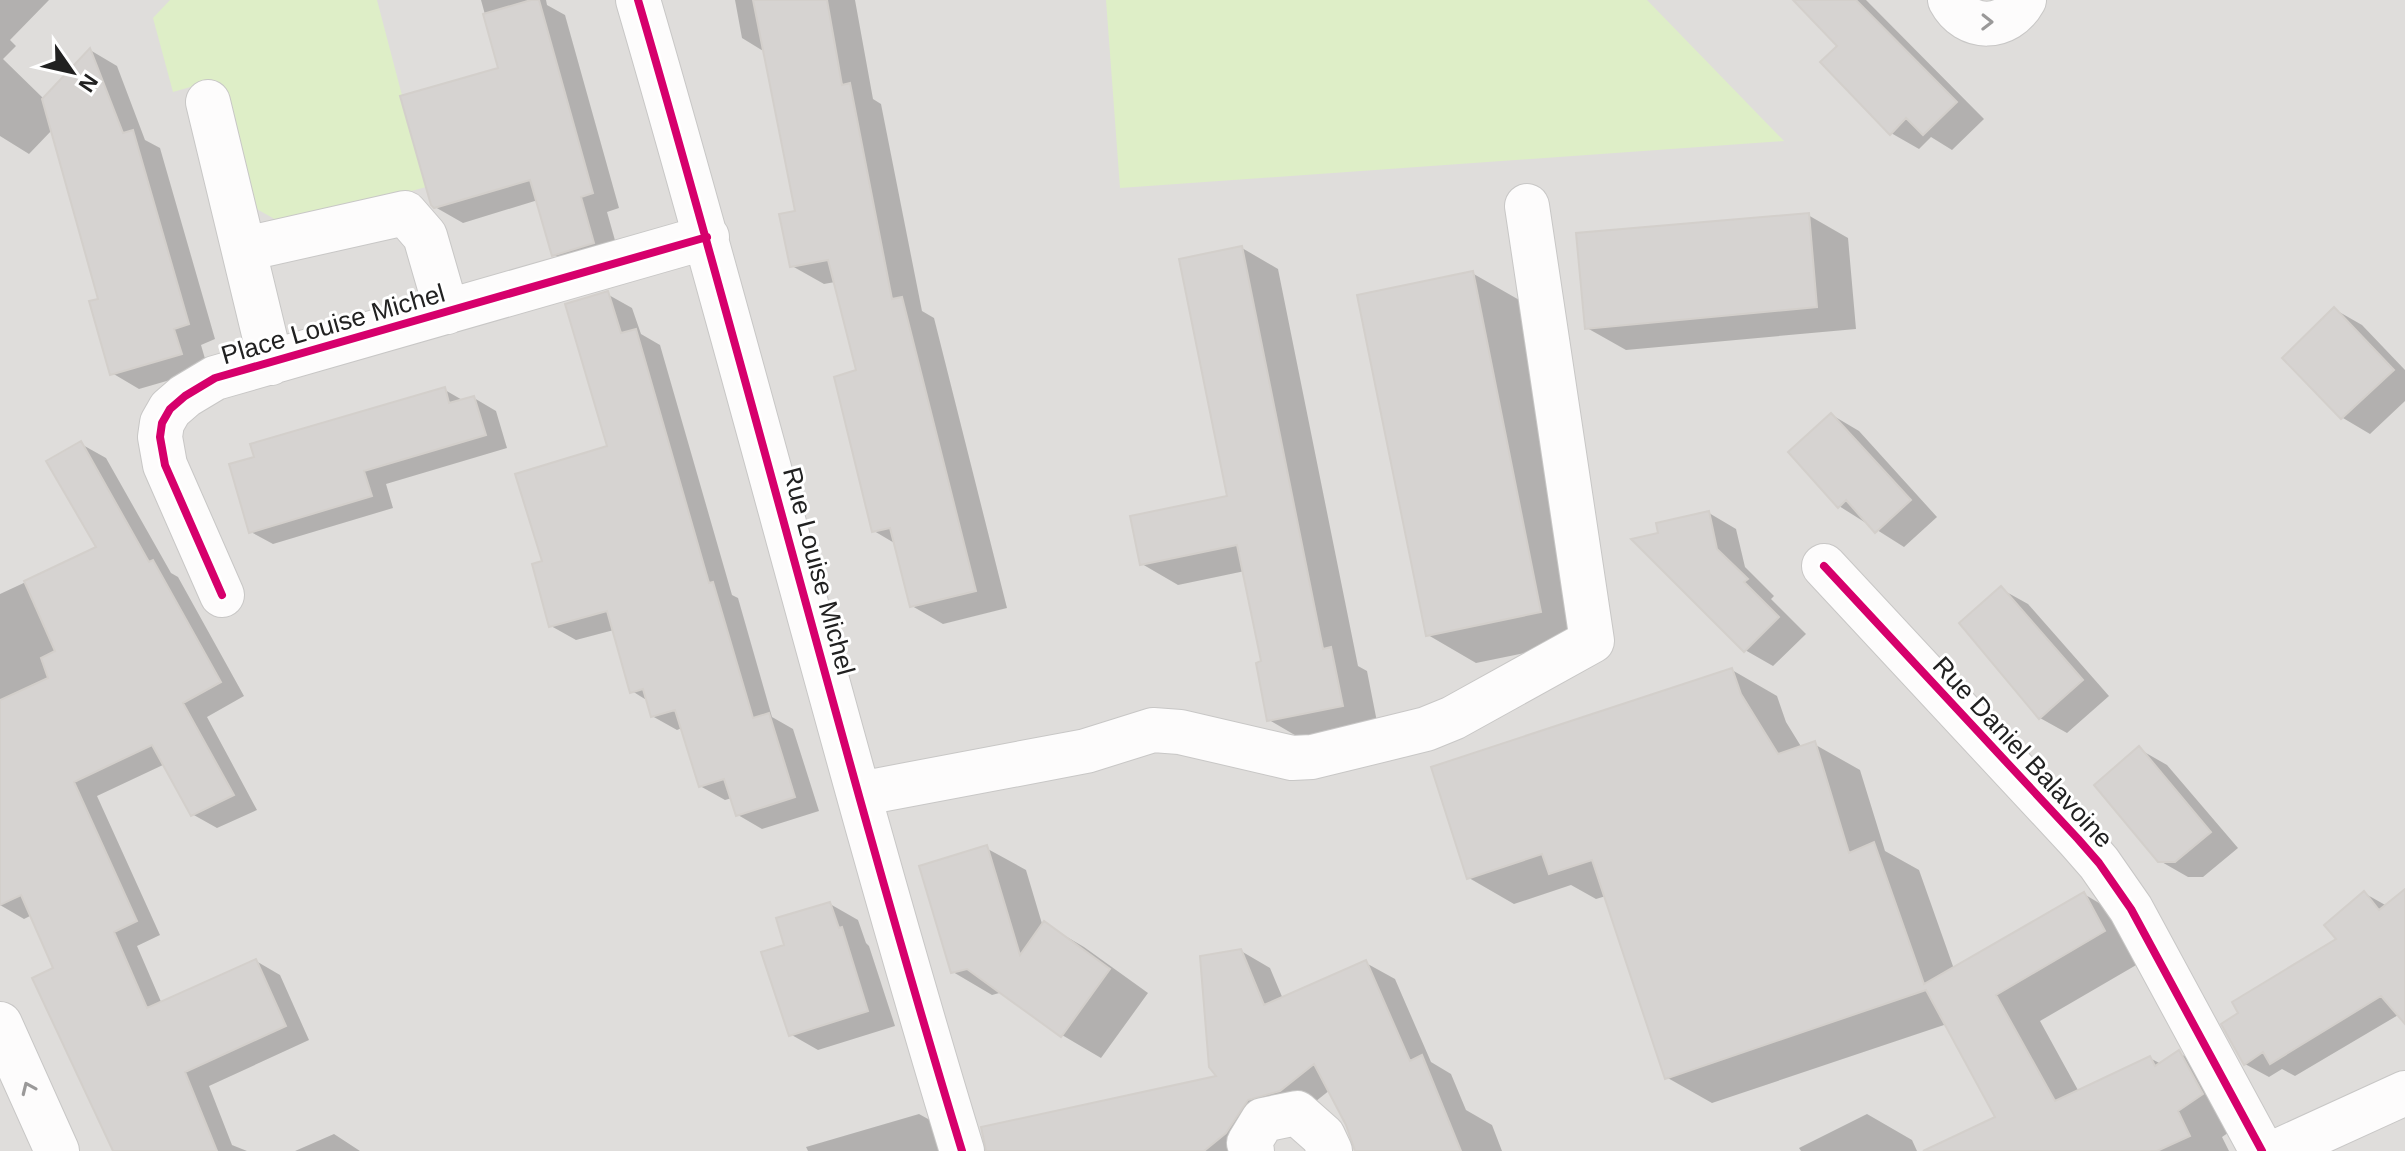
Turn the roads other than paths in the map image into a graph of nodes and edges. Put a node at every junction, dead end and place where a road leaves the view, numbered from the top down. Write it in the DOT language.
graph roads {
  1 [pos="638,0"];
  2 [pos="1950,0"];
  3 [pos="2024,0"];
  4 [pos="208,102"];
  5 [pos="1527,206"];
  6 [pos="707,237"];
  7 [pos="245,249"];
  8 [pos="447,312"];
  9 [pos="271,363"];
  10 [pos="1824,566"];
  11 [pos="222,595"];
  12 [pos="859,794"];
  13 [pos="0,1024"];
  14 [pos="2405,1093"];
  15 [pos="57,1151"];
  16 [pos="962,1151"];
  17 [pos="1252,1151"];
  18 [pos="1330,1151"];
  19 [pos="2262,1151"];
  20 [pos="2278,1151"];
  1 -- 6 [label="street, Rue Louise Michel"];
  2 -- 3 [label="street, one-way"];
  4 -- 7 [label="street"];
  5 -- 12 [label="street"];
  6 -- 8 [label="street, Place Louise Michel"];
  6 -- 12 [label="street, Rue Louise Michel"];
  7 -- 8 [label="street"];
  7 -- 9 [label="street"];
  8 -- 9 [label="street, Place Louise Michel"];
  9 -- 11 [label="street, Place Louise Michel"];
  10 -- 19 [label="street, Rue Daniel Balavoine"];
  12 -- 16 [label="street, Rue Louise Michel"];
  15 -- 13 [label="street, one-way"];
  14 -- 20 [label="street"];
  17 -- 18 [label="street"];
}
